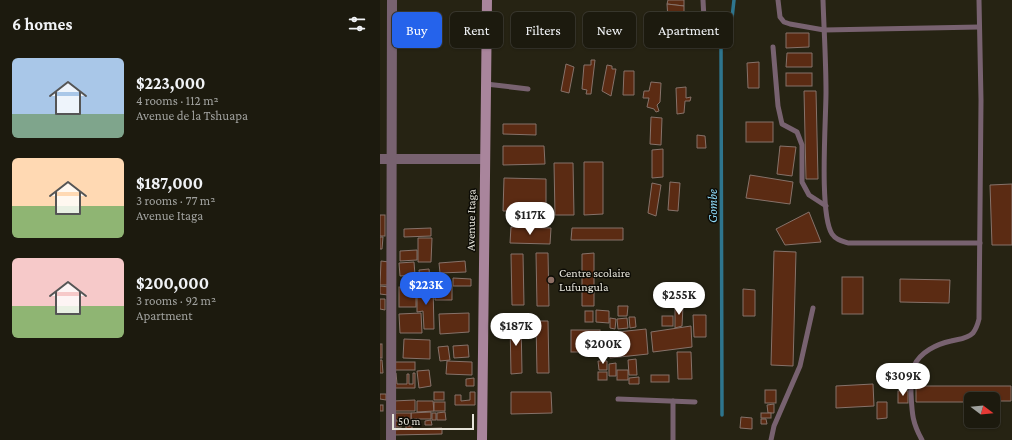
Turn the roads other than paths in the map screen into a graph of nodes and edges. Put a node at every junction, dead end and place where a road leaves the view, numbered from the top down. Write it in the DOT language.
graph roads {
  1 [pos="392,0"];
  2 [pos="487,0"];
  3 [pos="703,0"];
  4 [pos="778,0"];
  5 [pos="823,0"];
  6 [pos="979,0"];
  7 [pos="704,12"];
  8 [pos="979,27"];
  9 [pos="824,30"];
  10 [pos="773,47"];
  11 [pos="486,84"];
  12 [pos="528,89"];
  13 [pos="380,159"];
  14 [pos="392,159"];
  15 [pos="485,159"];
  16 [pos="826,206"];
  17 [pos="980,243"];
  18 [pos="813,308"];
  19 [pos="618,399"];
  20 [pos="672,401"];
  21 [pos="695,402"];
  22 [pos="390,440"];
  23 [pos="482,440"];
  24 [pos="673,440"];
  25 [pos="771,440"];
  26 [pos="922,440"];
  1 -- 14 [label="street"];
  2 -- 11 [label="street, Avenue Itaga"];
  3 -- 7 [label="lane"];
  4 -- 9 [label="lane"];
  5 -- 9 [label="lane"];
  6 -- 8 [label="lane"];
  8 -- 9 [label="lane"];
  8 -- 17 [label="lane"];
  9 -- 16 [label="lane"];
  10 -- 16 [label="lane"];
  11 -- 12 [label="lane"];
  11 -- 15 [label="street, Avenue Itaga"];
  13 -- 14 [label="street"];
  14 -- 15 [label="street"];
  14 -- 22 [label="street"];
  15 -- 23 [label="street, Avenue Itaga"];
  16 -- 17 [label="lane"];
  17 -- 26 [label="lane"];
  18 -- 25 [label="lane"];
  19 -- 20 [label="lane"];
  20 -- 21 [label="lane"];
  20 -- 24 [label="lane"];
}
